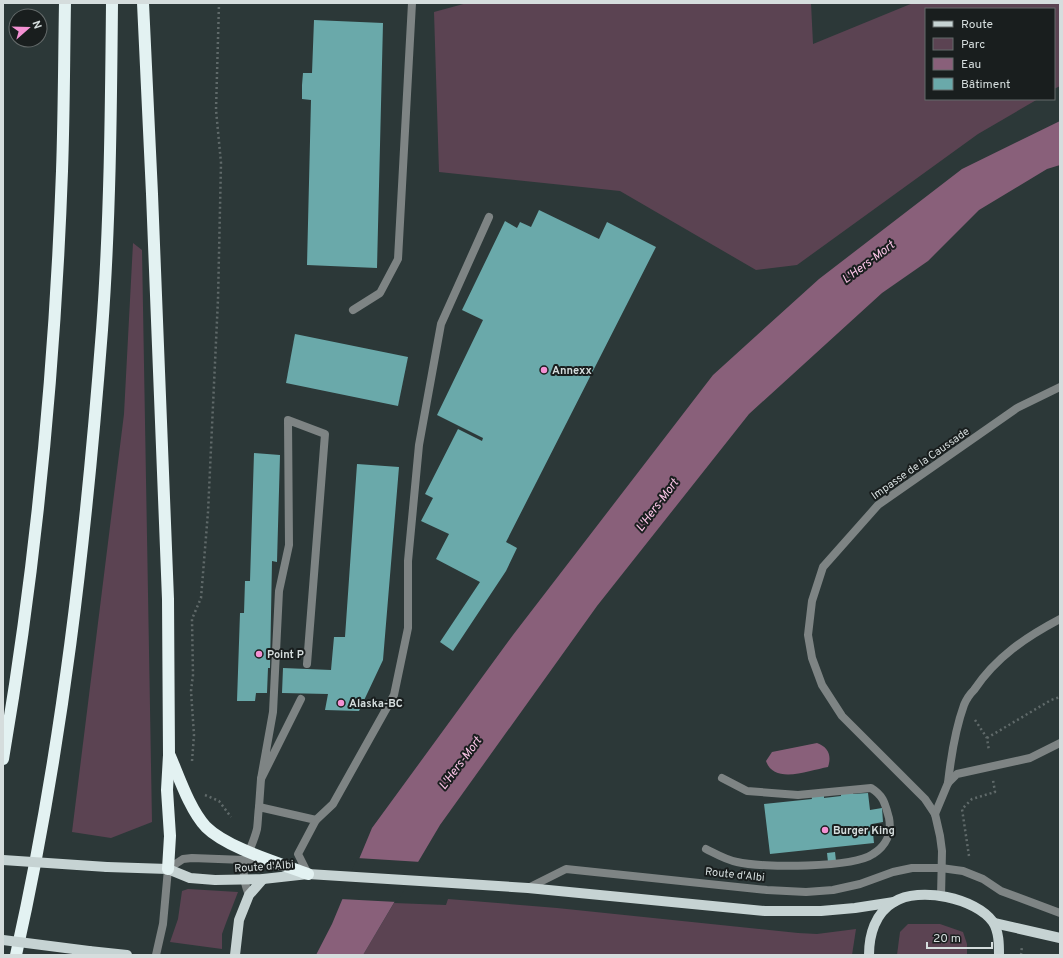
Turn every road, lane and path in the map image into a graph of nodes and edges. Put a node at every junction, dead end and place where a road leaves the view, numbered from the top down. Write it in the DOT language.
graph roads {
  1 [pos="112,3"];
  2 [pos="143,3"];
  3 [pos="219,3"];
  4 [pos="412,3"];
  5 [pos="65,4"];
  6 [pos="489,217"];
  7 [pos="353,310"];
  8 [pos="1060,387"];
  9 [pos="1060,619"];
  10 [pos="306,664"];
  11 [pos="1060,697"];
  12 [pos="301,699"];
  13 [pos="11,713"];
  14 [pos="3,730"];
  15 [pos="987,738"];
  16 [pos="1060,743"];
  17 [pos="169,755"];
  18 [pos="3,759"];
  19 [pos="192,768"];
  20 [pos="722,778"];
  21 [pos="261,779"];
  22 [pos="948,783"];
  23 [pos="202,794"];
  24 [pos="259,807"];
  25 [pos="935,814"];
  26 [pos="231,816"];
  27 [pos="316,820"];
  28 [pos="706,849"];
  29 [pos="246,856"];
  30 [pos="3,860"];
  31 [pos="941,868"];
  32 [pos="168,869"];
  33 [pos="308,874"];
  34 [pos="264,879"];
  35 [pos="243,880"];
  36 [pos="528,888"];
  37 [pos="249,895"];
  38 [pos="941,897"];
  39 [pos="894,902"];
  40 [pos="1060,913"];
  41 [pos="994,923"];
  42 [pos="1060,938"];
  43 [pos="3,940"];
  44 [pos="16,955"];
  45 [pos="127,955"];
  46 [pos="156,955"];
  47 [pos="235,955"];
  48 [pos="869,955"];
  49 [pos="999,955"];
  1 -- 44 [label="highway"];
  2 -- 17 [label="highway"];
  3 -- 19 [label="path"];
  4 -- 7 [label="street"];
  5 -- 13 [label="highway"];
  6 -- 27 [label="street"];
  8 -- 25 [label="street, Impasse de la Caussade"];
  9 -- 22 [label="street"];
  10 -- 21 [label="street"];
  11 -- 15 [label="path"];
  12 -- 21 [label="street"];
  13 -- 14 [label="highway"];
  13 -- 18 [label="highway"];
  16 -- 22 [label="street"];
  17 -- 29 [label="highway"];
  17 -- 32 [label="highway"];
  20 -- 28 [label="street"];
  21 -- 24 [label="street"];
  22 -- 25 [label="street"];
  23 -- 26 [label="path"];
  24 -- 27 [label="street"];
  24 -- 29 [label="street"];
  25 -- 31 [label="street, Impasse de la Caussade"];
  27 -- 33 [label="street"];
  29 -- 32 [label="street"];
  29 -- 33 [label="highway"];
  29 -- 35 [label="street"];
  30 -- 32 [label="main road, Route d'Albi, bridge"];
  31 -- 36 [label="street, Route d'Albi"];
  31 -- 38 [label="street, Impasse de la Caussade"];
  31 -- 40 [label="street, Route d'Albi"];
  32 -- 35 [label="main road, Route d'Albi"];
  32 -- 46 [label="street"];
  33 -- 34 [label="main road, Route d'Albi"];
  33 -- 36 [label="main road, Route d'Albi"];
  34 -- 35 [label="main road, Route d'Albi"];
  34 -- 37 [label="main road"];
  35 -- 37 [label="street"];
  36 -- 39 [label="main road, Route d'Albi"];
  37 -- 47 [label="main road"];
  38 -- 39 [label="main road, Route d'Albi"];
  38 -- 41 [label="main road, Route d'Albi"];
  39 -- 48 [label="main road"];
  41 -- 42 [label="main road"];
  41 -- 49 [label="main road"];
  43 -- 45 [label="main road, bridge"];
}
